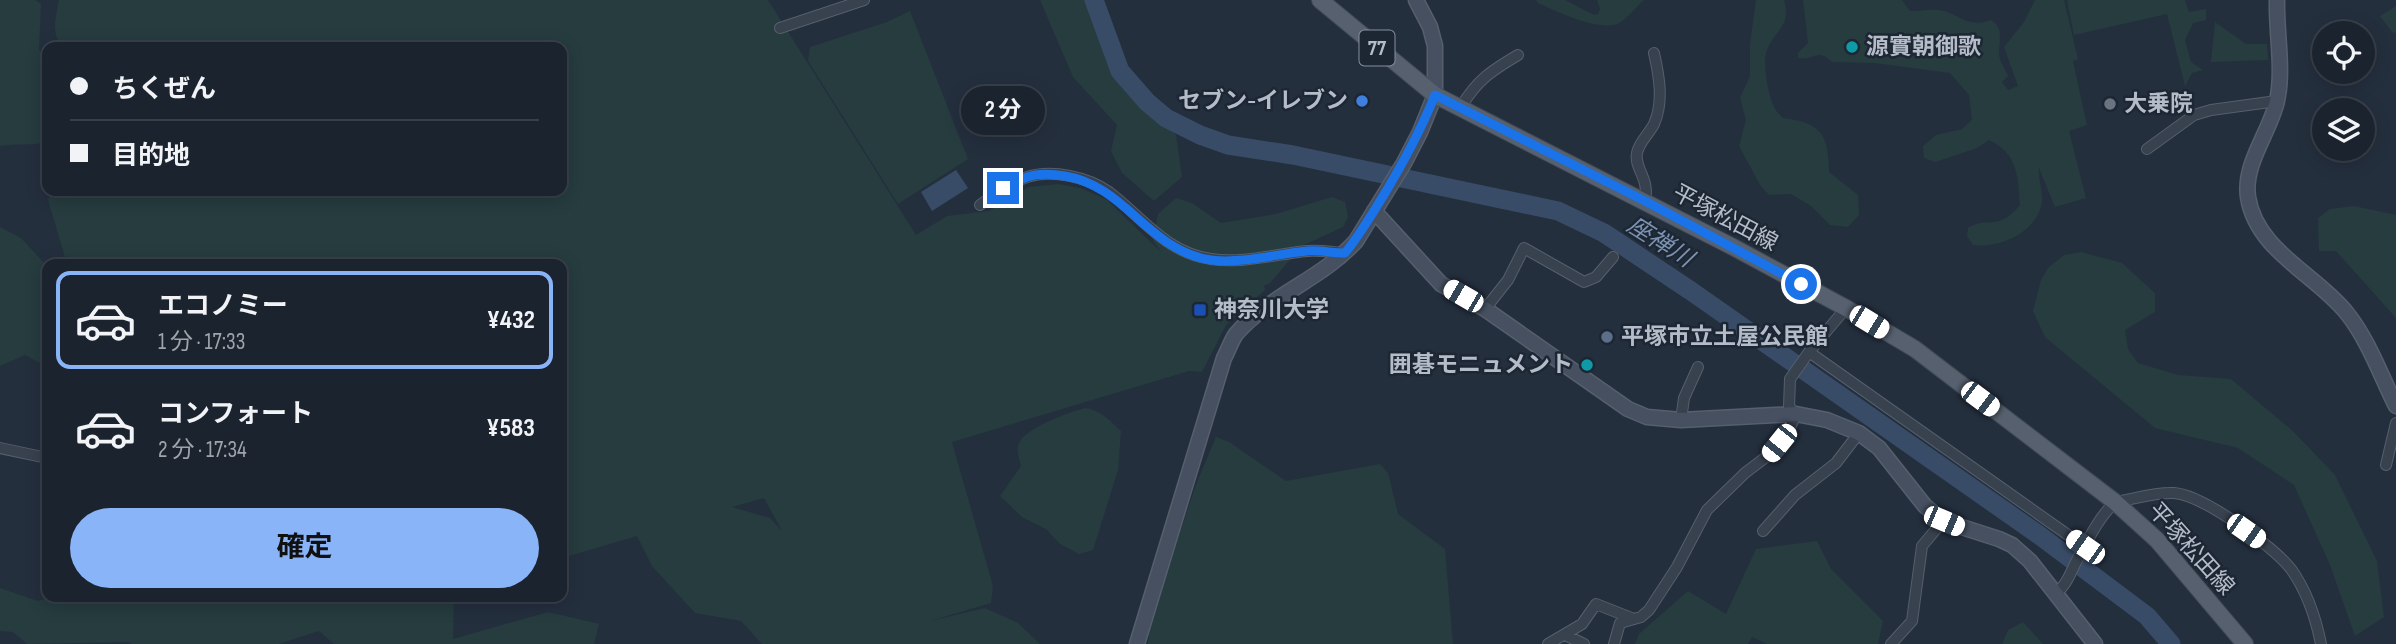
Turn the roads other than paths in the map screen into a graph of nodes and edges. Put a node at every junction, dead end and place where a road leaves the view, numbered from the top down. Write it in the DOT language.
graph roads {
  1 [pos="864,0"];
  2 [pos="1320,0"];
  3 [pos="1416,0"];
  4 [pos="2277,0"];
  5 [pos="780,28"];
  6 [pos="1654,53"];
  7 [pos="1518,55"];
  8 [pos="1435,95"];
  9 [pos="2277,101"];
  10 [pos="1461,107"];
  11 [pos="2147,149"];
  12 [pos="1645,201"];
  13 [pos="980,205"];
  14 [pos="1374,211"];
  15 [pos="1345,253"];
  16 [pos="1613,257"];
  17 [pos="1485,309"];
  18 [pos="1846,309"];
  19 [pos="1807,354"];
  20 [pos="1698,367"];
  21 [pos="2396,406"];
  22 [pos="1796,414"];
  23 [pos="1681,420"];
  24 [pos="2396,422"];
  25 [pos="1860,433"];
  26 [pos="0,447"];
  27 [pos="42,457"];
  28 [pos="2386,465"];
  29 [pos="2115,502"];
  30 [pos="1944,521"];
  31 [pos="1763,531"];
  32 [pos="2084,548"];
  33 [pos="2055,594"];
  34 [pos="1634,619"];
  35 [pos="1565,635"];
  36 [pos="1136,644"];
  37 [pos="1548,644"];
  38 [pos="1584,644"];
  39 [pos="1614,644"];
  40 [pos="1891,644"];
  41 [pos="2095,644"];
  42 [pos="2245,644"];
  43 [pos="2321,644"];
  1 -- 5 [label="street"];
  2 -- 8 [label="main road, 平塚松田線 / 77"];
  3 -- 8 [label="street"];
  4 -- 9 [label="street"];
  6 -- 12 [label="street"];
  7 -- 10 [label="street"];
  8 -- 10 [label="main road, 平塚松田線 / 77"];
  8 -- 14 [label="street"];
  9 -- 11 [label="street"];
  9 -- 21 [label="street"];
  10 -- 12 [label="main road, 平塚松田線 / 77"];
  12 -- 18 [label="main road, 平塚松田線 / 77"];
  13 -- 15 [label="street"];
  14 -- 15 [label="street"];
  14 -- 17 [label="street"];
  15 -- 36 [label="street"];
  16 -- 17 [label="street"];
  17 -- 23 [label="street"];
  18 -- 19 [label="street"];
  18 -- 29 [label="main road, 平塚松田線 / 77"];
  19 -- 22 [label="street"];
  19 -- 32 [label="street"];
  20 -- 23 [label="street"];
  22 -- 23 [label="street"];
  22 -- 25 [label="street"];
  22 -- 34 [label="street"];
  24 -- 28 [label="street"];
  25 -- 30 [label="street"];
  25 -- 31 [label="street"];
  26 -- 27 [label="street"];
  29 -- 32 [label="street"];
  29 -- 42 [label="main road, 平塚松田線 / 77"];
  29 -- 43 [label="street"];
  30 -- 33 [label="street"];
  30 -- 40 [label="street"];
  32 -- 33 [label="street"];
  33 -- 41 [label="street"];
  34 -- 35 [label="street"];
  34 -- 39 [label="street"];
  35 -- 37 [label="street"];
  35 -- 38 [label="street"];
}
